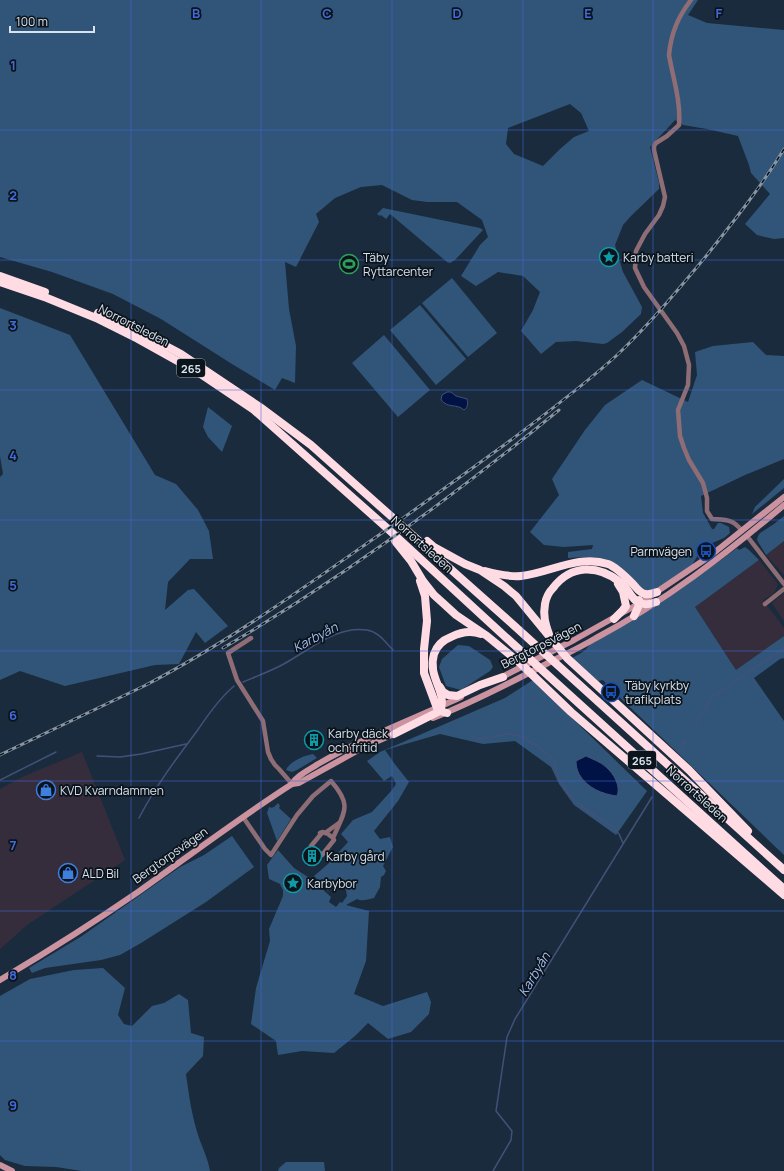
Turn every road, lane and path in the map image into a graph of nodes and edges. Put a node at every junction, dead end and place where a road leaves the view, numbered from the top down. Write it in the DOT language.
graph roads {
  1 [pos="691,0"];
  2 [pos="0,276"];
  3 [pos="0,282"];
  4 [pos="311,444"];
  5 [pos="784,497"];
  6 [pos="354,499"];
  7 [pos="784,505"];
  8 [pos="742,531"];
  9 [pos="747,536"];
  10 [pos="480,570"];
  11 [pos="417,573"];
  12 [pos="611,576"];
  13 [pos="631,582"];
  14 [pos="784,584"];
  15 [pos="784,588"];
  16 [pos="657,592"];
  17 [pos="656,602"];
  18 [pos="640,603"];
  19 [pos="765,604"];
  20 [pos="634,616"];
  21 [pos="614,619"];
  22 [pos="487,636"];
  23 [pos="251,638"];
  24 [pos="554,643"];
  25 [pos="506,675"];
  26 [pos="435,679"];
  27 [pos="441,710"];
  28 [pos="394,734"];
  29 [pos="292,784"];
  30 [pos="243,817"];
  31 [pos="339,823"];
  32 [pos="325,832"];
  33 [pos="333,838"];
  34 [pos="784,864"];
  35 [pos="784,870"];
  36 [pos="784,889"];
  37 [pos="784,895"];
  38 [pos="0,980"];
  39 [pos="0,1165"];
  40 [pos="12,1171"];
  1 -- 8 [label="street"];
  2 -- 4 [label="highway, Norrortsleden / 265"];
  3 -- 6 [label="highway, Norrortsleden / 265"];
  4 -- 10 [label="highway"];
  4 -- 35 [label="highway, Norrortsleden / 265"];
  5 -- 8 [label="main road, Bergtorpsvägen"];
  6 -- 11 [label="highway"];
  6 -- 36 [label="highway, Norrortsleden / 265"];
  7 -- 9 [label="main road, Bergtorpsvägen"];
  8 -- 9 [label="main road"];
  8 -- 16 [label="main road, Bergtorpsvägen"];
  9 -- 14 [label="street"];
  9 -- 17 [label="main road, Bergtorpsvägen"];
  10 -- 13 [label="highway"];
  10 -- 24 [label="highway"];
  11 -- 22 [label="highway"];
  11 -- 27 [label="highway"];
  12 -- 18 [label="highway"];
  12 -- 21 [label="highway"];
  12 -- 24 [label="highway"];
  13 -- 16 [label="highway"];
  13 -- 18 [label="highway"];
  15 -- 19 [label="street"];
  16 -- 18 [label="main road, Bergtorpsvägen"];
  17 -- 18 [label="highway"];
  17 -- 20 [label="main road, Bergtorpsvägen"];
  18 -- 20 [label="highway"];
  18 -- 21 [label="main road, Bergtorpsvägen"];
  20 -- 27 [label="main road, Bergtorpsvägen"];
  21 -- 25 [label="main road, Bergtorpsvägen"];
  22 -- 26 [label="highway"];
  22 -- 37 [label="highway"];
  23 -- 29 [label="street"];
  24 -- 34 [label="highway"];
  25 -- 26 [label="highway"];
  25 -- 27 [label="main road, Bergtorpsvägen"];
  26 -- 27 [label="highway"];
  27 -- 28 [label="highway"];
  27 -- 29 [label="main road, Bergtorpsvägen"];
  28 -- 29 [label="main road, Bergtorpsvägen"];
  29 -- 30 [label="main road, Bergtorpsvägen"];
  30 -- 31 [label="street"];
  30 -- 38 [label="main road, Bergtorpsvägen"];
  31 -- 32 [label="street"];
  31 -- 33 [label="street"];
  32 -- 33 [label="street"];
  32 -- 33 [label="street"];
  39 -- 40 [label="main road"];
}
